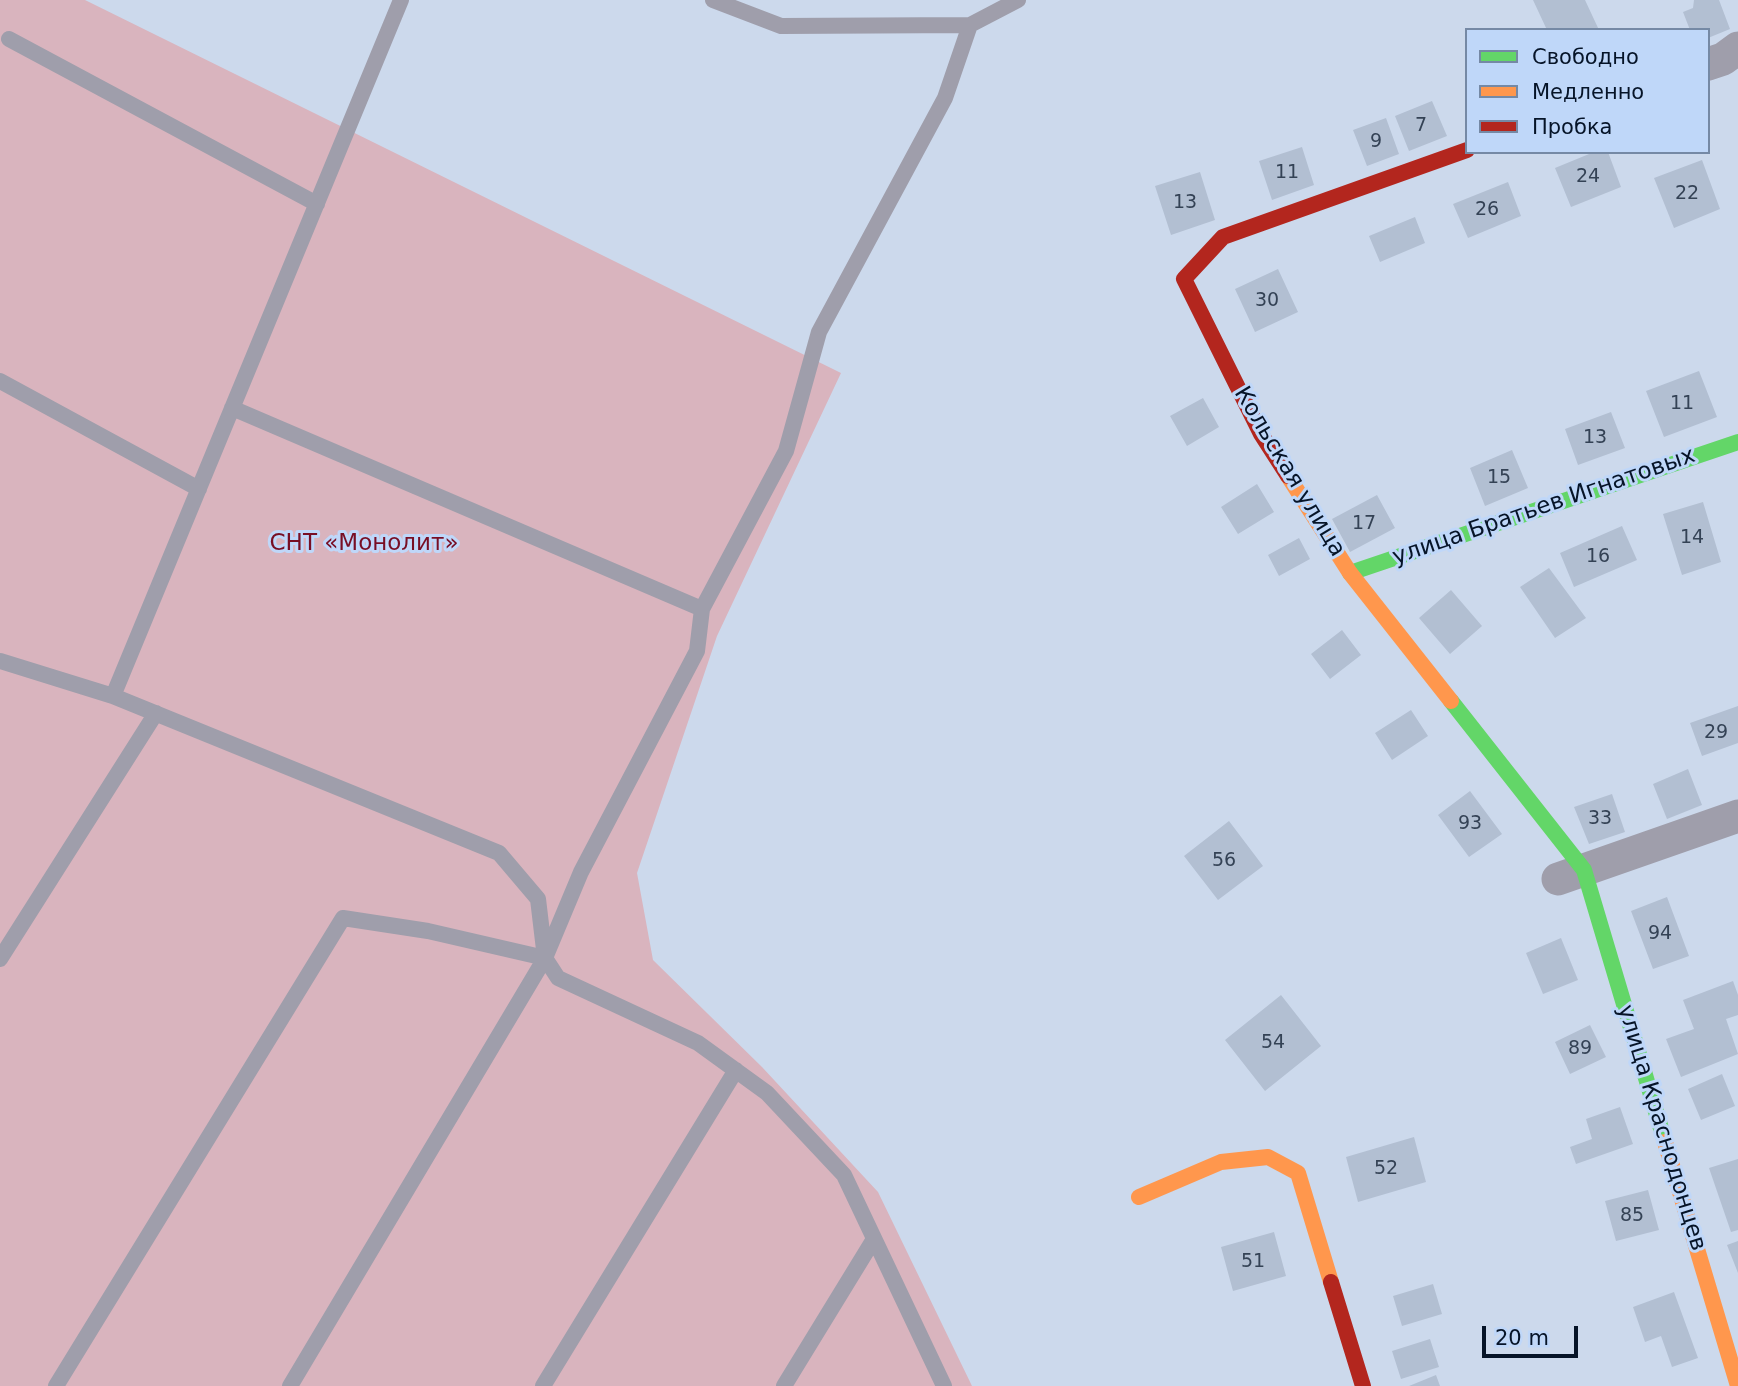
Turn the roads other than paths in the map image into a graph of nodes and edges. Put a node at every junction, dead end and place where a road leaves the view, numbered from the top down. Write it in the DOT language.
graph roads {
  1 [pos="401,0"];
  2 [pos="713,0"];
  3 [pos="1018,0"];
  4 [pos="970,25"];
  5 [pos="9,39"];
  6 [pos="1738,48"];
  7 [pos="1710,64"];
  8 [pos="1465,151"];
  9 [pos="317,204"];
  10 [pos="0,381"];
  11 [pos="232,408"];
  12 [pos="1738,442"];
  13 [pos="199,489"];
  14 [pos="1350,573"];
  15 [pos="702,609"];
  16 [pos="0,661"];
  17 [pos="114,696"];
  18 [pos="156,713"];
  19 [pos="1738,816"];
  20 [pos="1571,874"];
  21 [pos="545,958"];
  22 [pos="0,959"];
  23 [pos="736,1070"];
  24 [pos="1139,1197"];
  25 [pos="874,1238"];
  26 [pos="56,1386"];
  27 [pos="290,1386"];
  28 [pos="543,1386"];
  29 [pos="784,1386"];
  30 [pos="944,1386"];
  31 [pos="1363,1386"];
  32 [pos="1738,1386"];
  1 -- 9 [label="lane"];
  2 -- 4 [label="lane"];
  3 -- 4 [label="lane"];
  4 -- 15 [label="lane"];
  5 -- 9 [label="lane"];
  6 -- 7 [label="street"];
  8 -- 14 [label="street, Кольская улица"];
  9 -- 11 [label="lane"];
  10 -- 13 [label="lane"];
  11 -- 13 [label="lane"];
  11 -- 15 [label="lane"];
  12 -- 14 [label="street, улица Братьев Игнатовых"];
  13 -- 17 [label="lane"];
  14 -- 20 [label="street, Кольская улица"];
  15 -- 21 [label="lane"];
  16 -- 17 [label="lane"];
  17 -- 18 [label="lane"];
  18 -- 21 [label="lane"];
  18 -- 22 [label="lane"];
  19 -- 20 [label="street"];
  20 -- 32 [label="street, улица Краснодонцев"];
  21 -- 23 [label="lane"];
  21 -- 26 [label="lane"];
  21 -- 27 [label="lane"];
  23 -- 25 [label="lane"];
  23 -- 28 [label="lane"];
  24 -- 31 [label="street"];
  25 -- 29 [label="lane"];
  25 -- 30 [label="lane"];
}
